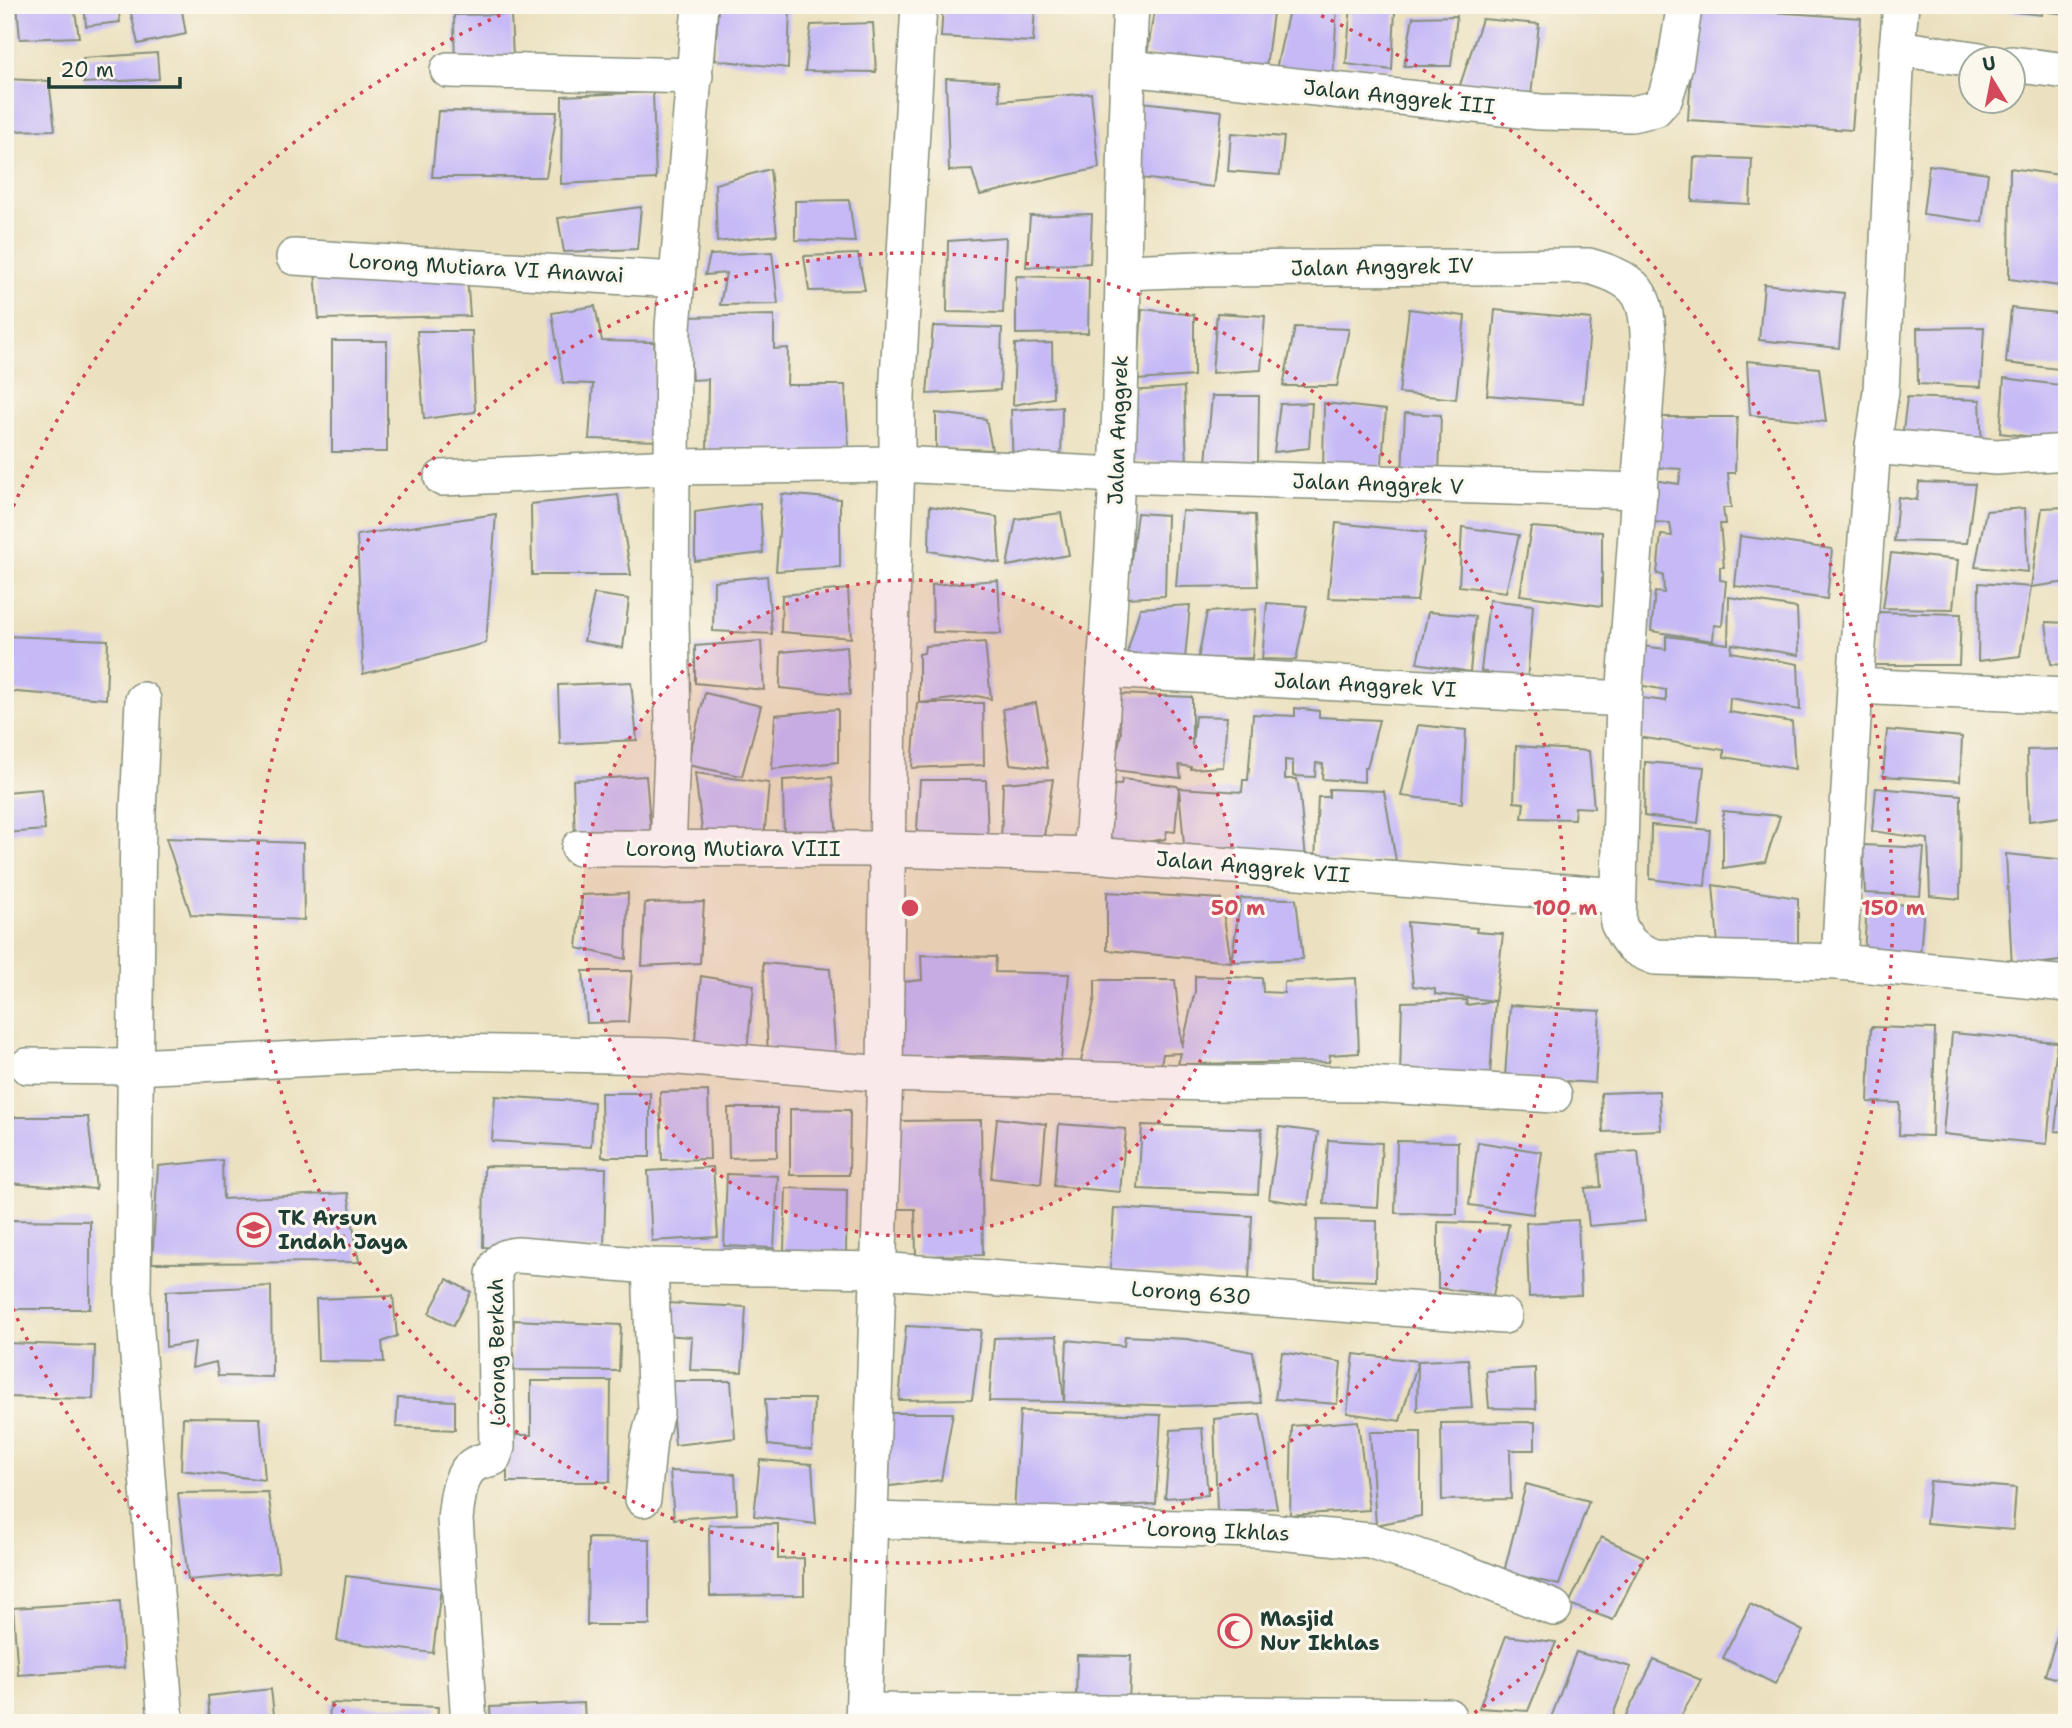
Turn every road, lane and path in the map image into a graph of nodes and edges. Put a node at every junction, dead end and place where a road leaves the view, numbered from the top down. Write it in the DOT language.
graph roads {
  1 [pos="700,5"];
  2 [pos="919,5"];
  3 [pos="1131,5"];
  4 [pos="1683,5"];
  5 [pos="1901,5"];
  6 [pos="1897,48"];
  7 [pos="1956,57"];
  8 [pos="2026,66"];
  9 [pos="1128,68"];
  10 [pos="447,70"];
  11 [pos="2067,71"];
  12 [pos="695,76"];
  13 [pos="294,257"];
  14 [pos="1124,272"];
  15 [pos="677,279"];
  16 [pos="1872,446"];
  17 [pos="2067,452"];
  18 [pos="897,464"];
  19 [pos="673,467"];
  20 [pos="1117,475"];
  21 [pos="442,478"];
  22 [pos="1640,491"];
  23 [pos="1105,670"];
  24 [pos="1855,686"];
  25 [pos="2067,696"];
  26 [pos="1624,699"];
  27 [pos="144,700"];
  28 [pos="579,848"];
  29 [pos="668,849"];
  30 [pos="887,849"];
  31 [pos="1091,855"];
  32 [pos="1618,896"];
  33 [pos="1839,962"];
  34 [pos="2067,984"];
  35 [pos="27,1066"];
  36 [pos="134,1067"];
  37 [pos="885,1074"];
  38 [pos="1554,1095"];
  39 [pos="650,1266"];
  40 [pos="878,1270"];
  41 [pos="1504,1316"];
  42 [pos="643,1499"];
  43 [pos="870,1520"];
  44 [pos="1554,1608"];
  45 [pos="1448,1716"];
  46 [pos="864,1717"];
  47 [pos="166,1723"];
  48 [pos="469,1723"];
  1 -- 12 [label="street"];
  2 -- 18 [label="street"];
  3 -- 9 [label="street, Jalan Anggrek"];
  4 -- 9 [label="street, Jalan Anggrek III"];
  5 -- 6 [label="street"];
  6 -- 7 [label="street"];
  6 -- 16 [label="street"];
  8 -- 11 [label="street"];
  9 -- 14 [label="street, Jalan Anggrek"];
  10 -- 12 [label="street"];
  12 -- 15 [label="street"];
  13 -- 15 [label="street, Lorong Mutiara VI Anawai"];
  14 -- 20 [label="street, Jalan Anggrek"];
  14 -- 22 [label="street, Jalan Anggrek IV"];
  15 -- 19 [label="street"];
  16 -- 17 [label="street"];
  16 -- 24 [label="street"];
  18 -- 19 [label="street, Jalan Anggrek V"];
  18 -- 20 [label="street, Jalan Anggrek V"];
  18 -- 30 [label="street"];
  19 -- 21 [label="street, Jalan Anggrek V"];
  19 -- 29 [label="street"];
  20 -- 22 [label="street, Jalan Anggrek V"];
  20 -- 23 [label="street, Jalan Anggrek"];
  22 -- 26 [label="street"];
  23 -- 26 [label="street, Jalan Anggrek VI"];
  23 -- 31 [label="street, Jalan Anggrek"];
  24 -- 25 [label="street"];
  24 -- 33 [label="street"];
  26 -- 32 [label="street"];
  27 -- 36 [label="street"];
  28 -- 29 [label="street, Lorong Mutiara VIII"];
  29 -- 30 [label="street, Lorong Mutiara VIII"];
  30 -- 31 [label="street, Jalan Anggrek VII"];
  30 -- 37 [label="street"];
  31 -- 32 [label="street, Jalan Anggrek VII"];
  32 -- 33 [label="street"];
  33 -- 34 [label="street"];
  35 -- 36 [label="street"];
  36 -- 37 [label="street"];
  36 -- 47 [label="street"];
  37 -- 38 [label="street"];
  37 -- 40 [label="street"];
  39 -- 40 [label="street, Lorong Berkah"];
  39 -- 42 [label="street"];
  39 -- 48 [label="street, Lorong Berkah"];
  40 -- 41 [label="street, Lorong 630"];
  40 -- 43 [label="street"];
  43 -- 44 [label="street, Lorong Ikhlas"];
  43 -- 46 [label="street"];
  45 -- 46 [label="street"];
}
